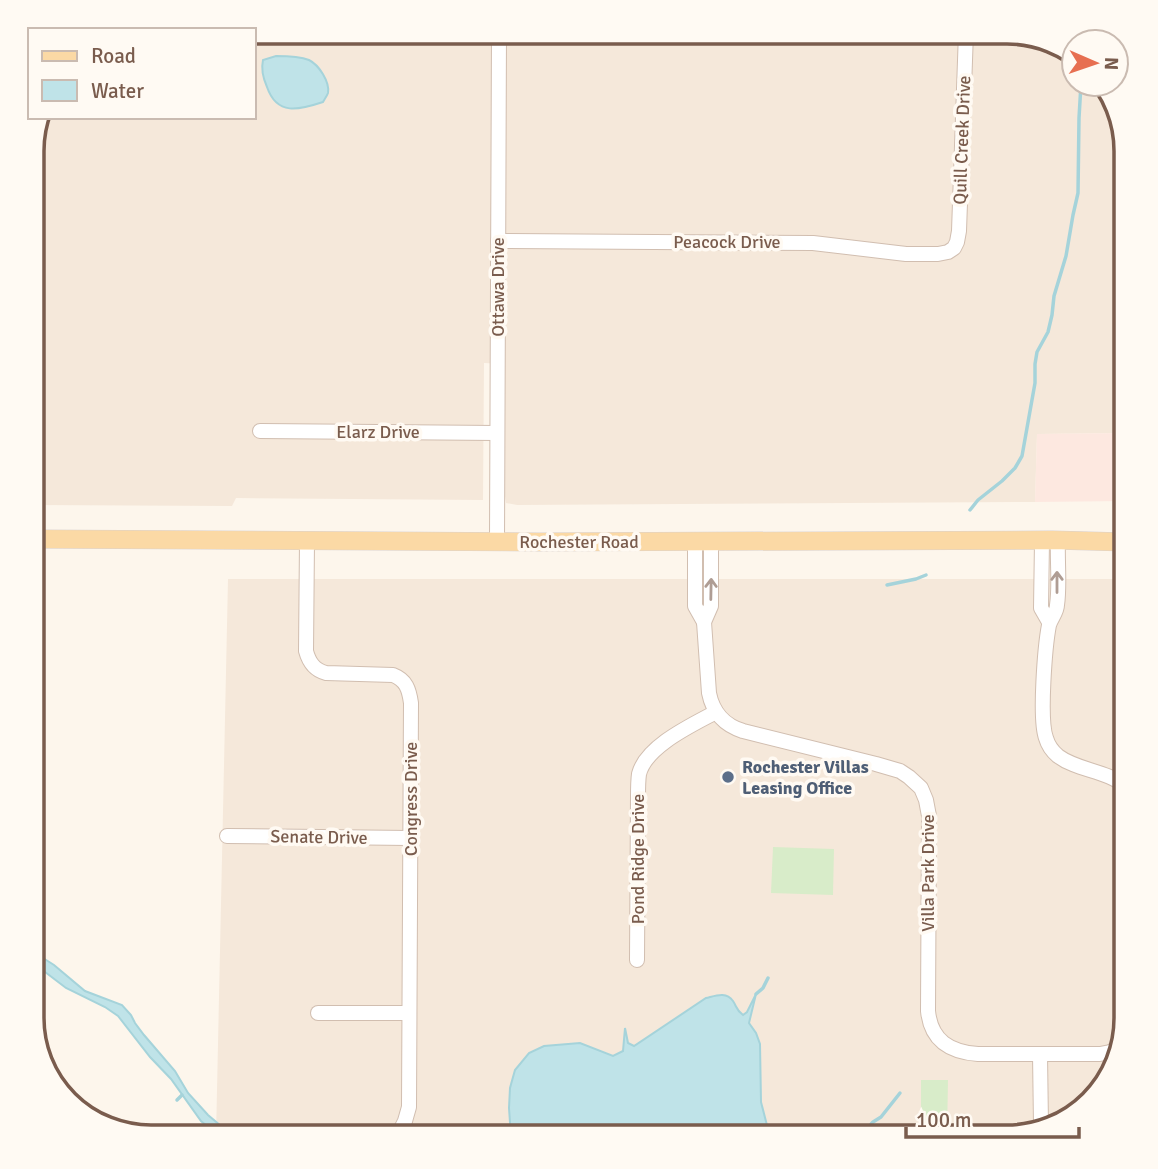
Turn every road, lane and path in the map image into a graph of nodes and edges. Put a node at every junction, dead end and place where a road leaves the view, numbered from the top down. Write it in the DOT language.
graph roads {
  1 [pos="499,44"];
  2 [pos="966,44"];
  3 [pos="498,241"];
  4 [pos="954,248"];
  5 [pos="260,431"];
  6 [pos="497,433"];
  7 [pos="44,539"];
  8 [pos="1050,540"];
  9 [pos="307,541"];
  10 [pos="497,541"];
  11 [pos="704,541"];
  12 [pos="1114,542"];
  13 [pos="716,712"];
  14 [pos="1114,779"];
  15 [pos="227,836"];
  16 [pos="410,838"];
  17 [pos="638,960"];
  18 [pos="318,1013"];
  19 [pos="409,1013"];
  20 [pos="1108,1052"];
  21 [pos="1040,1054"];
  22 [pos="1041,1120"];
  23 [pos="403,1125"];
  1 -- 3 [label="street, Ottawa Drive"];
  2 -- 4 [label="street, Quill Creek Drive"];
  3 -- 4 [label="street, Peacock Drive"];
  3 -- 6 [label="street, Ottawa Drive"];
  5 -- 6 [label="street, Elarz Drive"];
  6 -- 10 [label="street, Ottawa Drive"];
  7 -- 9 [label="main road, Rochester Road"];
  8 -- 11 [label="main road, Rochester Road"];
  8 -- 12 [label="main road, Rochester Road"];
  8 -- 14 [label="street"];
  9 -- 10 [label="main road, Rochester Road"];
  9 -- 16 [label="street, Congress Drive"];
  10 -- 11 [label="main road, Rochester Road"];
  11 -- 13 [label="street"];
  13 -- 17 [label="street, Pond Ridge Drive"];
  13 -- 21 [label="street, Villa Park Drive"];
  15 -- 16 [label="street, Senate Drive"];
  16 -- 19 [label="street, Congress Drive"];
  18 -- 19 [label="street"];
  19 -- 23 [label="street, Congress Drive"];
  20 -- 21 [label="street"];
  21 -- 22 [label="street"];
}
